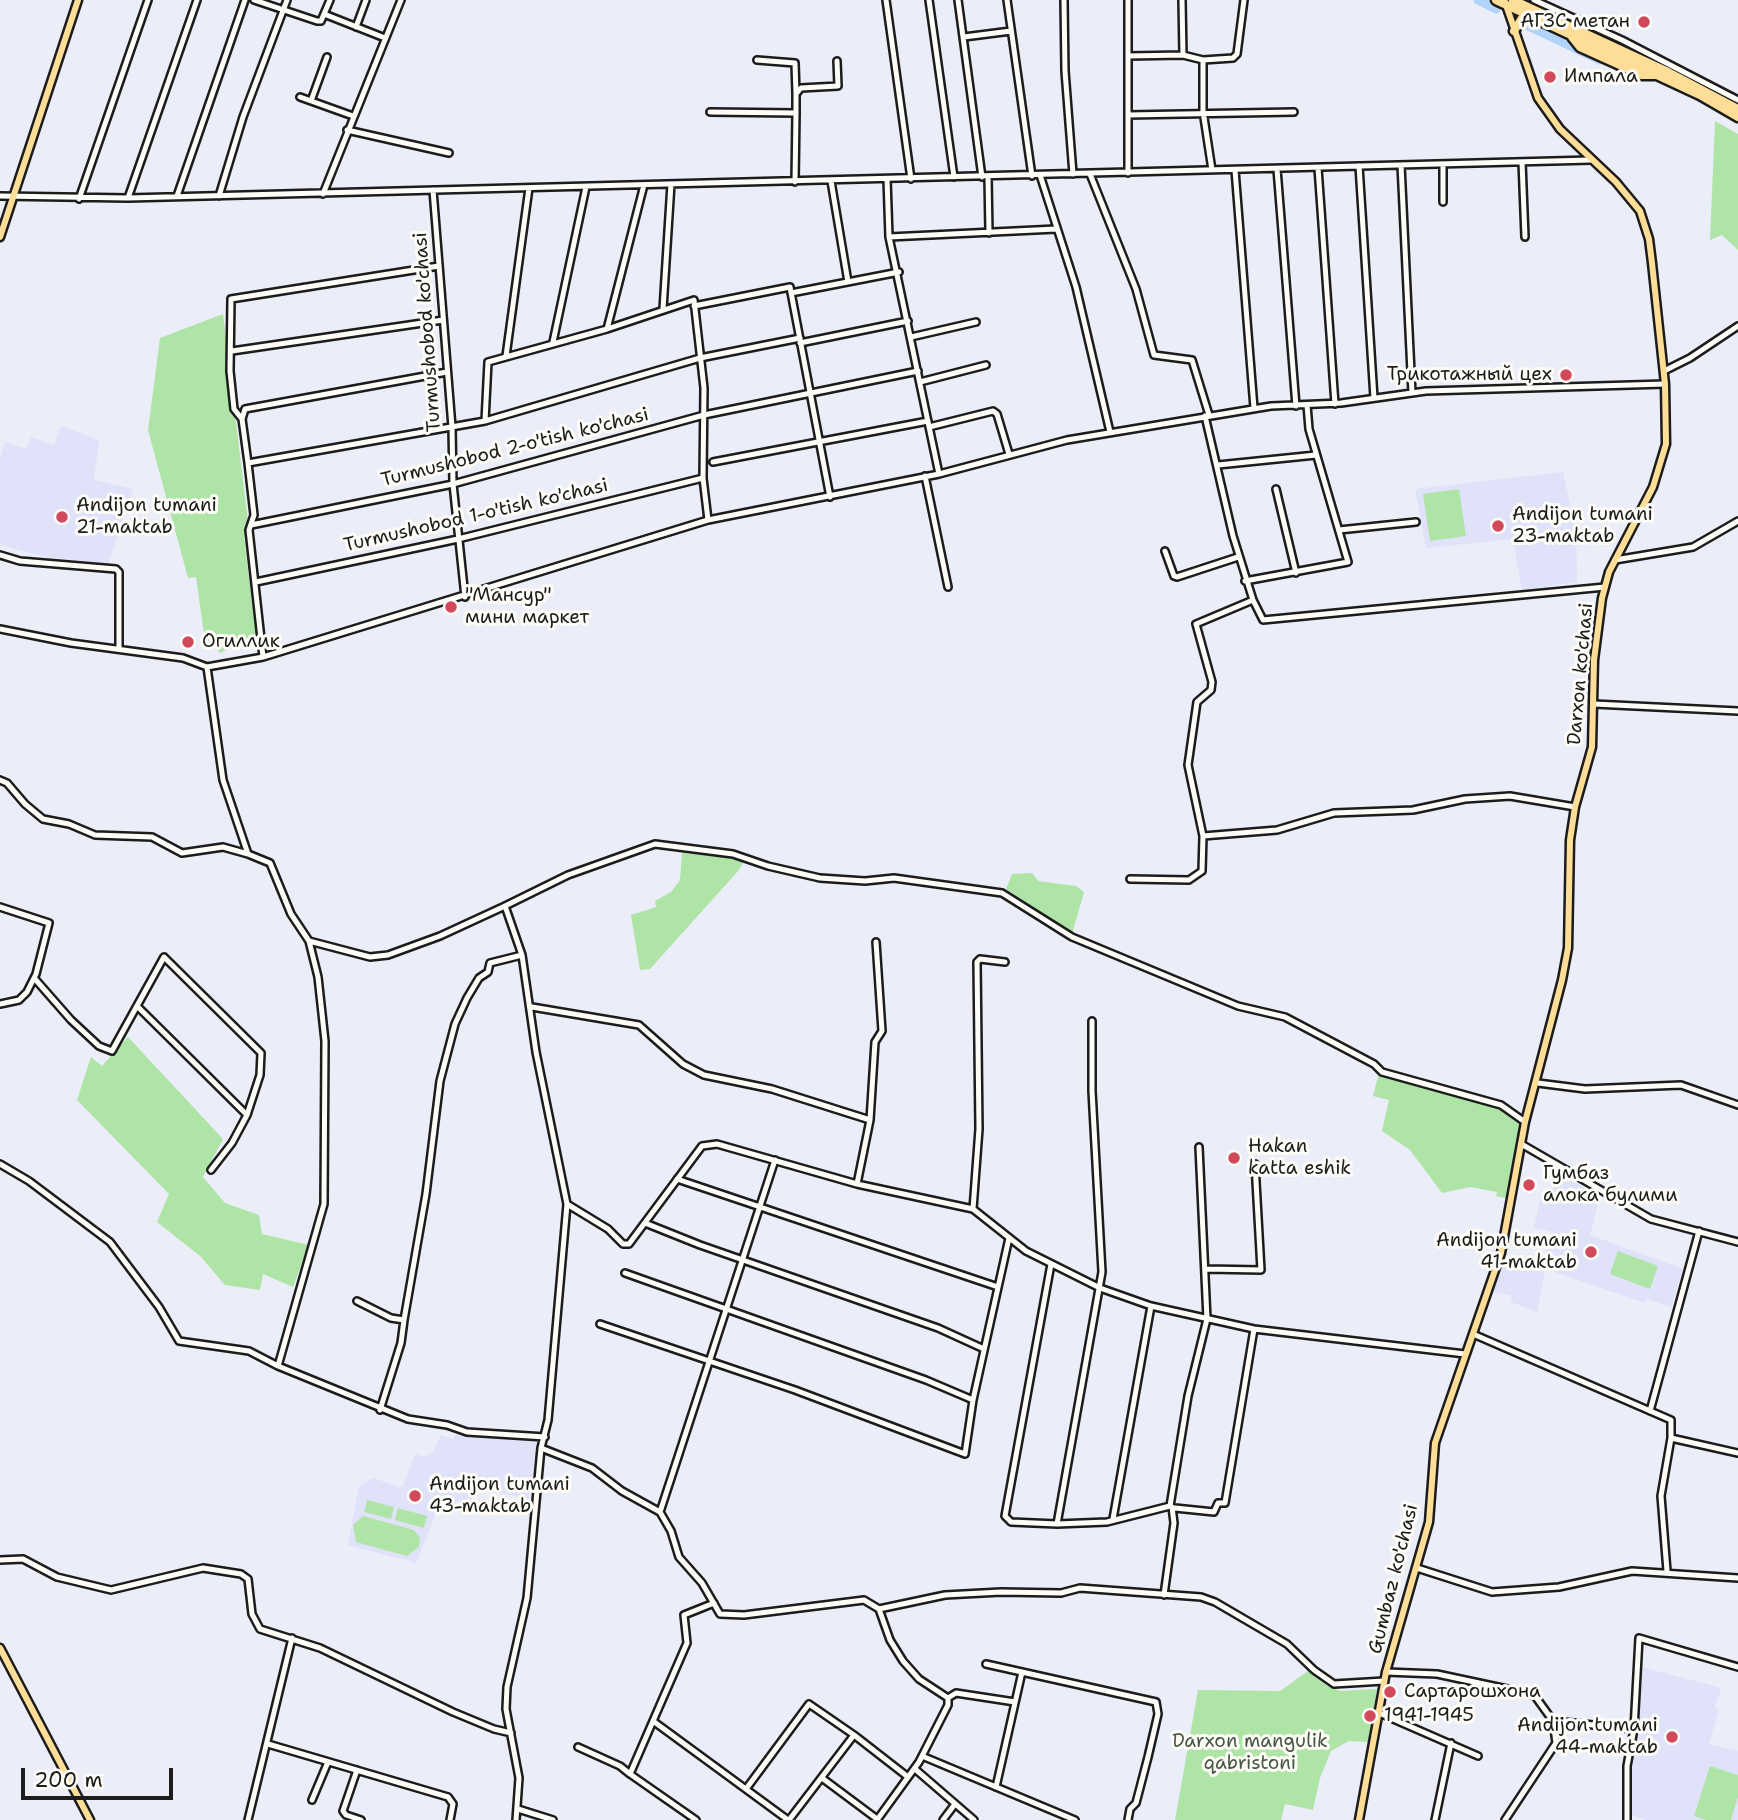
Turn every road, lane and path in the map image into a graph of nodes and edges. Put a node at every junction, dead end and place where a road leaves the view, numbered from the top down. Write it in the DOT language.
graph roads {
  1 [pos="78,0"];
  2 [pos="148,0"];
  3 [pos="197,0"];
  4 [pos="245,0"];
  5 [pos="254,0"];
  6 [pos="287,0"];
  7 [pos="330,0"];
  8 [pos="366,0"];
  9 [pos="401,0"];
  10 [pos="886,0"];
  11 [pos="929,0"];
  12 [pos="958,0"];
  13 [pos="1007,0"];
  14 [pos="1064,0"];
  15 [pos="1128,0"];
  16 [pos="1182,0"];
  17 [pos="1244,0"];
  18 [pos="1496,0"];
  19 [pos="1534,0"];
  20 [pos="1508,2"];
  21 [pos="283,10"];
  22 [pos="324,14"];
  23 [pos="1531,16"];
  24 [pos="356,27"];
  25 [pos="1572,27"];
  26 [pos="1012,31"];
  27 [pos="1514,31"];
  28 [pos="964,37"];
  29 [pos="385,38"];
  30 [pos="1183,55"];
  31 [pos="1128,56"];
  32 [pos="327,57"];
  33 [pos="1649,58"];
  34 [pos="757,60"];
  35 [pos="1203,60"];
  36 [pos="837,61"];
  37 [pos="796,94"];
  38 [pos="300,97"];
  39 [pos="1738,100"];
  40 [pos="311,101"];
  41 [pos="1738,109"];
  42 [pos="1203,111"];
  43 [pos="710,112"];
  44 [pos="1294,112"];
  45 [pos="796,113"];
  46 [pos="1128,115"];
  47 [pos="353,116"];
  48 [pos="1738,117"];
  49 [pos="347,130"];
  50 [pos="449,153"];
  51 [pos="1591,160"];
  52 [pos="1522,162"];
  53 [pos="1443,164"];
  54 [pos="1401,165"];
  55 [pos="1359,166"];
  56 [pos="1318,167"];
  57 [pos="1277,169"];
  58 [pos="1212,170"];
  59 [pos="1235,170"];
  60 [pos="1128,173"];
  61 [pos="1073,174"];
  62 [pos="1090,174"];
  63 [pos="1040,175"];
  64 [pos="1032,176"];
  65 [pos="954,177"];
  66 [pos="985,177"];
  67 [pos="887,179"];
  68 [pos="911,179"];
  69 [pos="831,181"];
  70 [pos="795,182"];
  71 [pos="671,184"];
  72 [pos="643,185"];
  73 [pos="586,187"];
  74 [pos="529,188"];
  75 [pos="433,190"];
  76 [pos="323,194"];
  77 [pos="0,196"];
  78 [pos="219,196"];
  79 [pos="177,197"];
  80 [pos="12,198"];
  81 [pos="128,198"];
  82 [pos="79,199"];
  83 [pos="1443,202"];
  84 [pos="1056,229"];
  85 [pos="989,233"];
  86 [pos="0,237"];
  87 [pos="889,237"];
  88 [pos="1525,237"];
  89 [pos="439,266"];
  90 [pos="898,272"];
  91 [pos="848,282"];
  92 [pos="791,293"];
  93 [pos="694,306"];
  94 [pos="663,309"];
  95 [pos="443,320"];
  96 [pos="908,321"];
  97 [pos="976,322"];
  98 [pos="1738,326"];
  99 [pos="607,329"];
  100 [pos="911,337"];
  101 [pos="800,340"];
  102 [pos="553,342"];
  103 [pos="232,351"];
  104 [pos="506,356"];
  105 [pos="700,358"];
  106 [pos="986,365"];
  107 [pos="918,370"];
  108 [pos="1664,371"];
  109 [pos="447,372"];
  110 [pos="920,382"];
  111 [pos="1665,384"];
  112 [pos="810,392"];
  113 [pos="1412,393"];
  114 [pos="1374,398"];
  115 [pos="1335,404"];
  116 [pos="1307,405"];
  117 [pos="1296,406"];
  118 [pos="1254,408"];
  119 [pos="704,415"];
  120 [pos="1207,415"];
  121 [pos="242,419"];
  122 [pos="485,421"];
  123 [pos="929,424"];
  124 [pos="452,427"];
  125 [pos="1110,432"];
  126 [pos="819,442"];
  127 [pos="1009,454"];
  128 [pos="1316,455"];
  129 [pos="713,462"];
  130 [pos="248,463"];
  131 [pos="1218,464"];
  132 [pos="939,474"];
  133 [pos="925,476"];
  134 [pos="703,478"];
  135 [pos="453,484"];
  136 [pos="1276,489"];
  137 [pos="830,497"];
  138 [pos="708,520"];
  139 [pos="1416,522"];
  140 [pos="1738,522"];
  141 [pos="251,525"];
  142 [pos="1339,530"];
  143 [pos="458,539"];
  144 [pos="1165,551"];
  145 [pos="0,555"];
  146 [pos="1238,557"];
  147 [pos="1615,560"];
  148 [pos="1296,573"];
  149 [pos="1245,580"];
  150 [pos="256,582"];
  151 [pos="948,587"];
  152 [pos="1605,587"];
  153 [pos="465,597"];
  154 [pos="1253,600"];
  155 [pos="0,629"];
  156 [pos="119,649"];
  157 [pos="263,657"];
  158 [pos="207,667"];
  159 [pos="1594,704"];
  160 [pos="1738,711"];
  161 [pos="0,780"];
  162 [pos="1575,807"];
  163 [pos="1203,836"];
  164 [pos="248,854"];
  165 [pos="1130,879"];
  166 [pos="505,906"];
  167 [pos="0,907"];
  168 [pos="309,941"];
  169 [pos="876,942"];
  170 [pos="522,956"];
  171 [pos="1005,962"];
  172 [pos="35,979"];
  173 [pos="0,1004"];
  174 [pos="138,1007"];
  175 [pos="531,1007"];
  176 [pos="1092,1021"];
  177 [pos="1538,1083"];
  178 [pos="1738,1105"];
  179 [pos="247,1115"];
  180 [pos="870,1120"];
  181 [pos="1525,1122"];
  182 [pos="1522,1145"];
  183 [pos="1199,1147"];
  184 [pos="775,1160"];
  185 [pos="0,1164"];
  186 [pos="1255,1164"];
  187 [pos="211,1170"];
  188 [pos="677,1179"];
  189 [pos="857,1184"];
  190 [pos="567,1204"];
  191 [pos="762,1208"];
  192 [pos="973,1209"];
  193 [pos="645,1223"];
  194 [pos="1699,1231"];
  195 [pos="1009,1238"];
  196 [pos="1738,1242"];
  197 [pos="743,1260"];
  198 [pos="1051,1264"];
  199 [pos="1206,1269"];
  200 [pos="625,1273"];
  201 [pos="998,1287"];
  202 [pos="1100,1288"];
  203 [pos="357,1301"];
  204 [pos="1151,1306"];
  205 [pos="727,1309"];
  206 [pos="1207,1319"];
  207 [pos="404,1320"];
  208 [pos="600,1324"];
  209 [pos="1254,1329"];
  210 [pos="1473,1334"];
  211 [pos="984,1349"];
  212 [pos="1465,1354"];
  213 [pos="709,1361"];
  214 [pos="278,1366"];
  215 [pos="973,1400"];
  216 [pos="380,1410"];
  217 [pos="1650,1411"];
  218 [pos="545,1437"];
  219 [pos="1671,1438"];
  220 [pos="541,1448"];
  221 [pos="1738,1453"];
  222 [pos="1172,1507"];
  223 [pos="660,1512"];
  224 [pos="1113,1520"];
  225 [pos="1057,1524"];
  226 [pos="0,1560"];
  227 [pos="1417,1568"];
  228 [pos="1667,1572"];
  229 [pos="1738,1578"];
  230 [pos="1164,1595"];
  231 [pos="714,1603"];
  232 [pos="879,1609"];
  233 [pos="292,1637"];
  234 [pos="0,1648"];
  235 [pos="985,1664"];
  236 [pos="1738,1667"];
  237 [pos="1022,1672"];
  238 [pos="1386,1672"];
  239 [pos="1384,1681"];
  240 [pos="948,1698"];
  241 [pos="1015,1702"];
  242 [pos="1377,1712"];
  243 [pos="653,1721"];
  244 [pos="1553,1721"];
  245 [pos="1634,1729"];
  246 [pos="511,1732"];
  247 [pos="854,1735"];
  248 [pos="1451,1743"];
  249 [pos="268,1744"];
  250 [pos="578,1747"];
  251 [pos="922,1756"];
  252 [pos="1478,1756"];
  253 [pos="328,1762"];
  254 [pos="915,1769"];
  255 [pos="357,1770"];
  256 [pos="629,1774"];
  257 [pos="908,1777"];
  258 [pos="822,1778"];
  259 [pos="996,1787"];
  260 [pos="746,1790"];
  261 [pos="312,1800"];
  262 [pos="955,1804"];
  263 [pos="518,1809"];
  264 [pos="90,1820"];
  265 [pos="248,1820"];
  266 [pos="361,1820"];
  267 [pos="450,1820"];
  268 [pos="516,1820"];
  269 [pos="553,1820"];
  270 [pos="695,1820"];
  271 [pos="789,1820"];
  272 [pos="877,1820"];
  273 [pos="943,1820"];
  274 [pos="974,1820"];
  275 [pos="1076,1820"];
  276 [pos="1128,1820"];
  277 [pos="1359,1820"];
  278 [pos="1435,1820"];
  279 [pos="1505,1820"];
  280 [pos="1627,1820"];
  1 -- 80 [label="main road"];
  2 -- 82 [label="street"];
  3 -- 81 [label="street"];
  4 -- 79 [label="street"];
  5 -- 21 [label="street"];
  6 -- 21 [label="street"];
  7 -- 22 [label="street"];
  8 -- 24 [label="street"];
  9 -- 29 [label="street"];
  10 -- 68 [label="street"];
  11 -- 65 [label="street"];
  12 -- 28 [label="street"];
  13 -- 26 [label="street"];
  14 -- 61 [label="street"];
  15 -- 31 [label="street"];
  16 -- 30 [label="street"];
  17 -- 35 [label="street"];
  18 -- 20 [label="highway"];
  19 -- 25 [label="street"];
  20 -- 23 [label="highway"];
  20 -- 25 [label="highway"];
  20 -- 27 [label="main road, Darxon ko'chasi"];
  21 -- 22 [label="street"];
  21 -- 78 [label="street"];
  22 -- 24 [label="street"];
  23 -- 25 [label="highway"];
  23 -- 27 [label="highway"];
  24 -- 29 [label="street"];
  25 -- 33 [label="highway"];
  25 -- 48 [label="highway"];
  26 -- 28 [label="street"];
  26 -- 64 [label="street"];
  27 -- 51 [label="main road, Darxon ko'chasi"];
  28 -- 66 [label="street"];
  29 -- 47 [label="street"];
  30 -- 31 [label="street"];
  30 -- 35 [label="street"];
  31 -- 46 [label="street"];
  32 -- 40 [label="street"];
  33 -- 39 [label="street"];
  33 -- 41 [label="highway"];
  34 -- 37 [label="street"];
  35 -- 42 [label="street"];
  36 -- 37 [label="street"];
  37 -- 45 [label="street"];
  38 -- 40 [label="street"];
  40 -- 47 [label="street"];
  42 -- 44 [label="street"];
  42 -- 46 [label="street"];
  42 -- 58 [label="street"];
  43 -- 45 [label="street"];
  45 -- 70 [label="street"];
  46 -- 60 [label="street"];
  47 -- 49 [label="street"];
  49 -- 50 [label="street"];
  49 -- 76 [label="street"];
  51 -- 52 [label="street"];
  51 -- 108 [label="main road, Darxon ko'chasi"];
  52 -- 53 [label="street"];
  52 -- 88 [label="street"];
  53 -- 54 [label="street"];
  53 -- 83 [label="street"];
  54 -- 55 [label="street"];
  54 -- 113 [label="street"];
  55 -- 56 [label="street"];
  55 -- 114 [label="street"];
  56 -- 57 [label="street"];
  56 -- 115 [label="street"];
  57 -- 59 [label="street"];
  57 -- 117 [label="street"];
  58 -- 59 [label="street"];
  58 -- 60 [label="street"];
  59 -- 118 [label="street"];
  60 -- 62 [label="street"];
  61 -- 62 [label="street"];
  61 -- 63 [label="street"];
  62 -- 120 [label="street"];
  63 -- 64 [label="street"];
  63 -- 84 [label="street"];
  64 -- 66 [label="street"];
  65 -- 66 [label="street"];
  65 -- 68 [label="street"];
  66 -- 85 [label="street"];
  67 -- 68 [label="street"];
  67 -- 69 [label="street"];
  67 -- 87 [label="street"];
  69 -- 70 [label="street"];
  69 -- 91 [label="street"];
  70 -- 71 [label="street"];
  71 -- 72 [label="street"];
  71 -- 94 [label="street"];
  72 -- 73 [label="street"];
  72 -- 99 [label="street"];
  73 -- 74 [label="street"];
  73 -- 102 [label="street"];
  74 -- 75 [label="street"];
  74 -- 104 [label="street"];
  75 -- 76 [label="street"];
  75 -- 89 [label="street, Turmushobod ko'chasi"];
  76 -- 78 [label="street"];
  77 -- 80 [label="street"];
  78 -- 79 [label="street"];
  79 -- 81 [label="street"];
  80 -- 82 [label="street"];
  80 -- 86 [label="main road"];
  81 -- 82 [label="street"];
  84 -- 85 [label="street"];
  84 -- 125 [label="street"];
  85 -- 87 [label="street"];
  87 -- 90 [label="street"];
  89 -- 95 [label="street, Turmushobod ko'chasi"];
  89 -- 103 [label="street"];
  90 -- 91 [label="street"];
  90 -- 96 [label="street"];
  91 -- 92 [label="street"];
  92 -- 93 [label="street"];
  92 -- 101 [label="street"];
  93 -- 94 [label="street"];
  93 -- 105 [label="street"];
  94 -- 99 [label="street"];
  95 -- 103 [label="street"];
  95 -- 109 [label="street, Turmushobod ko'chasi"];
  96 -- 100 [label="street"];
  96 -- 101 [label="street"];
  97 -- 100 [label="street"];
  98 -- 108 [label="street"];
  99 -- 102 [label="street"];
  100 -- 107 [label="street"];
  101 -- 105 [label="street"];
  101 -- 112 [label="street"];
  102 -- 104 [label="street"];
  103 -- 121 [label="street"];
  104 -- 122 [label="street"];
  105 -- 119 [label="street"];
  105 -- 122 [label="street"];
  106 -- 110 [label="street"];
  107 -- 110 [label="street"];
  107 -- 112 [label="street, Turmushobod 2-o'tish ko'chasi"];
  108 -- 111 [label="main road, Darxon ko'chasi"];
  109 -- 121 [label="street"];
  109 -- 124 [label="street, Turmushobod ko'chasi"];
  110 -- 123 [label="street"];
  111 -- 113 [label="street"];
  111 -- 147 [label="main road, Darxon ko'chasi"];
  112 -- 119 [label="street, Turmushobod 2-o'tish ko'chasi"];
  112 -- 126 [label="street"];
  113 -- 114 [label="street"];
  114 -- 115 [label="street"];
  115 -- 116 [label="street"];
  116 -- 117 [label="street"];
  116 -- 128 [label="street"];
  117 -- 118 [label="street"];
  118 -- 120 [label="street"];
  119 -- 134 [label="street"];
  119 -- 135 [label="street, Turmushobod 2-o'tish ko'chasi"];
  120 -- 125 [label="street"];
  120 -- 131 [label="street"];
  121 -- 130 [label="street"];
  122 -- 124 [label="street"];
  123 -- 126 [label="street"];
  123 -- 127 [label="street"];
  123 -- 132 [label="street"];
  124 -- 130 [label="street"];
  124 -- 135 [label="street, Turmushobod ko'chasi"];
  125 -- 127 [label="street"];
  126 -- 129 [label="street"];
  126 -- 137 [label="street"];
  127 -- 132 [label="street"];
  128 -- 131 [label="street"];
  128 -- 142 [label="street"];
  130 -- 141 [label="street"];
  131 -- 146 [label="street"];
  132 -- 133 [label="street"];
  133 -- 137 [label="street"];
  133 -- 151 [label="street"];
  134 -- 138 [label="street"];
  134 -- 143 [label="street, Turmushobod 1-o'tish ko'chasi"];
  135 -- 141 [label="street, Turmushobod 2-o'tish ko'chasi"];
  135 -- 143 [label="street, Turmushobod ko'chasi"];
  136 -- 148 [label="street"];
  137 -- 138 [label="street"];
  138 -- 153 [label="street"];
  139 -- 142 [label="street"];
  140 -- 147 [label="street"];
  141 -- 150 [label="street"];
  142 -- 148 [label="street"];
  143 -- 150 [label="street, Turmushobod 1-o'tish ko'chasi"];
  143 -- 153 [label="street, Turmushobod ko'chasi"];
  144 -- 146 [label="street"];
  145 -- 156 [label="street"];
  146 -- 149 [label="street"];
  147 -- 152 [label="main road, Darxon ko'chasi"];
  148 -- 149 [label="street"];
  149 -- 154 [label="street"];
  150 -- 157 [label="street"];
  152 -- 154 [label="street"];
  152 -- 159 [label="main road, Darxon ko'chasi"];
  153 -- 157 [label="street"];
  154 -- 163 [label="street"];
  155 -- 156 [label="street"];
  156 -- 158 [label="street"];
  157 -- 158 [label="street"];
  158 -- 164 [label="street"];
  159 -- 160 [label="street"];
  159 -- 162 [label="main road, Darxon ko'chasi"];
  161 -- 164 [label="street"];
  162 -- 163 [label="street"];
  162 -- 177 [label="main road, Darxon ko'chasi"];
  163 -- 165 [label="street"];
  164 -- 168 [label="street"];
  166 -- 168 [label="street"];
  166 -- 170 [label="street"];
  166 -- 181 [label="street"];
  167 -- 172 [label="street"];
  168 -- 214 [label="street"];
  169 -- 180 [label="street"];
  170 -- 175 [label="street"];
  170 -- 207 [label="street"];
  171 -- 192 [label="street"];
  172 -- 173 [label="street"];
  172 -- 174 [label="street"];
  174 -- 179 [label="street"];
  174 -- 179 [label="street"];
  175 -- 180 [label="street"];
  175 -- 190 [label="street"];
  176 -- 202 [label="street"];
  177 -- 178 [label="street"];
  177 -- 181 [label="main road, Darxon ko'chasi"];
  179 -- 187 [label="street"];
  180 -- 189 [label="street"];
  181 -- 182 [label="main road, Darxon ko'chasi"];
  182 -- 194 [label="street"];
  182 -- 210 [label="main road, Gumbaz ko'chasi"];
  183 -- 199 [label="street"];
  184 -- 188 [label="street"];
  184 -- 189 [label="street"];
  184 -- 191 [label="street"];
  185 -- 214 [label="street"];
  186 -- 199 [label="street"];
  188 -- 191 [label="street"];
  188 -- 193 [label="street"];
  189 -- 192 [label="street"];
  190 -- 193 [label="street"];
  190 -- 218 [label="street"];
  191 -- 197 [label="street"];
  191 -- 201 [label="street"];
  192 -- 195 [label="street"];
  193 -- 197 [label="street"];
  194 -- 196 [label="street"];
  194 -- 217 [label="street"];
  195 -- 198 [label="street"];
  195 -- 201 [label="street"];
  197 -- 205 [label="street"];
  197 -- 211 [label="street"];
  198 -- 202 [label="street"];
  198 -- 225 [label="street"];
  199 -- 206 [label="street"];
  200 -- 205 [label="street"];
  201 -- 211 [label="street"];
  202 -- 204 [label="street"];
  202 -- 225 [label="street"];
  203 -- 207 [label="street"];
  204 -- 206 [label="street"];
  204 -- 224 [label="street"];
  205 -- 213 [label="street"];
  205 -- 215 [label="street"];
  206 -- 209 [label="street"];
  206 -- 222 [label="street"];
  207 -- 216 [label="street"];
  208 -- 213 [label="street"];
  209 -- 212 [label="street"];
  209 -- 222 [label="street"];
  210 -- 212 [label="main road, Gumbaz ko'chasi"];
  210 -- 217 [label="street"];
  211 -- 215 [label="street"];
  212 -- 227 [label="main road, Gumbaz ko'chasi"];
  213 -- 215 [label="street"];
  213 -- 223 [label="street"];
  214 -- 216 [label="street"];
  216 -- 218 [label="street"];
  217 -- 219 [label="street"];
  218 -- 220 [label="street"];
  219 -- 221 [label="street"];
  219 -- 228 [label="street"];
  220 -- 223 [label="street"];
  220 -- 246 [label="street"];
  222 -- 224 [label="street"];
  222 -- 230 [label="street"];
  223 -- 231 [label="street"];
  224 -- 225 [label="street"];
  226 -- 233 [label="street"];
  227 -- 228 [label="street"];
  227 -- 238 [label="main road, Gumbaz ko'chasi"];
  228 -- 229 [label="street"];
  230 -- 232 [label="street"];
  230 -- 239 [label="street"];
  231 -- 232 [label="street"];
  231 -- 243 [label="street"];
  232 -- 240 [label="street"];
  233 -- 246 [label="street"];
  233 -- 249 [label="street"];
  234 -- 264 [label="main road"];
  235 -- 237 [label="street"];
  236 -- 245 [label="street"];
  237 -- 241 [label="street"];
  237 -- 276 [label="street"];
  238 -- 239 [label="main road, Gumbaz ko'chasi"];
  238 -- 244 [label="street"];
  239 -- 242 [label="main road, Gumbaz ko'chasi"];
  240 -- 241 [label="street"];
  240 -- 251 [label="street"];
  241 -- 259 [label="street"];
  242 -- 248 [label="street"];
  242 -- 277 [label="main road, Gumbaz ko'chasi"];
  243 -- 256 [label="street"];
  243 -- 260 [label="street"];
  244 -- 245 [label="street"];
  244 -- 279 [label="street"];
  245 -- 280 [label="street"];
  246 -- 263 [label="street"];
  247 -- 257 [label="street"];
  247 -- 258 [label="street"];
  247 -- 260 [label="street"];
  248 -- 252 [label="street"];
  248 -- 278 [label="street"];
  249 -- 253 [label="street"];
  249 -- 265 [label="street"];
  250 -- 256 [label="street"];
  251 -- 254 [label="street"];
  251 -- 259 [label="street"];
  253 -- 255 [label="street"];
  253 -- 261 [label="street"];
  254 -- 257 [label="street"];
  254 -- 262 [label="street"];
  255 -- 266 [label="street"];
  255 -- 267 [label="street"];
  256 -- 270 [label="street"];
  257 -- 272 [label="street"];
  258 -- 271 [label="street"];
  258 -- 272 [label="street"];
  259 -- 275 [label="street"];
  260 -- 271 [label="street"];
  262 -- 273 [label="street"];
  262 -- 274 [label="street"];
  263 -- 268 [label="street"];
  263 -- 269 [label="street"];
}
